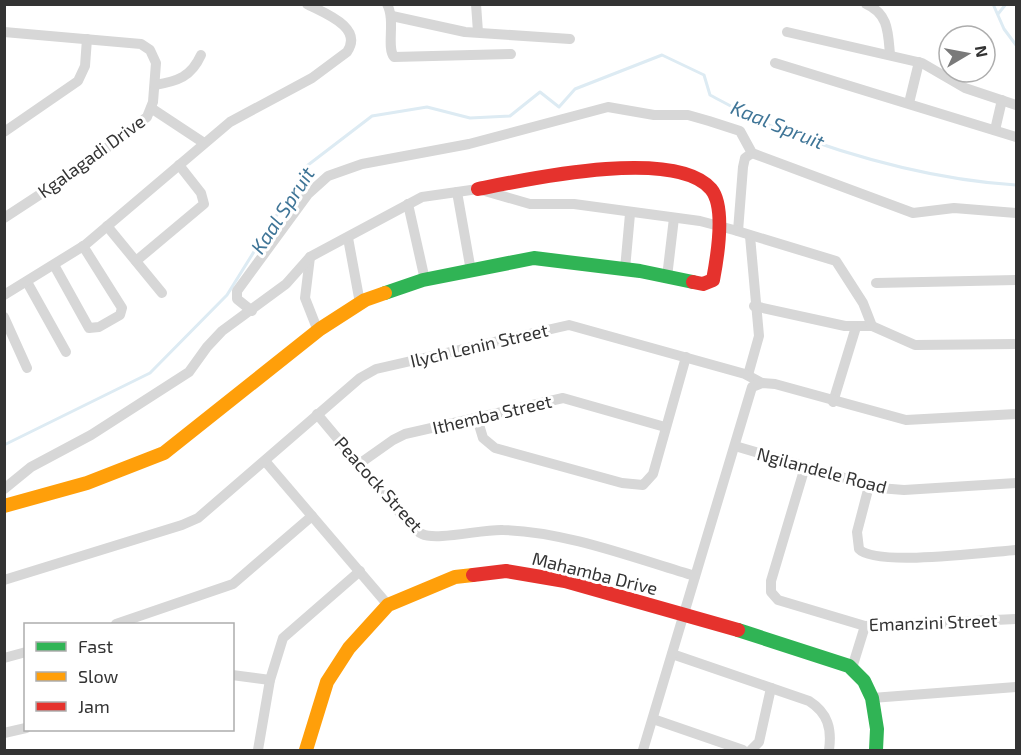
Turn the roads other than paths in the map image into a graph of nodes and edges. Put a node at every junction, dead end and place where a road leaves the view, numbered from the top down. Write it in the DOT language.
graph roads {
  1 [pos="307,4"];
  2 [pos="387,4"];
  3 [pos="476,4"];
  4 [pos="866,4"];
  5 [pos="392,16"];
  6 [pos="4,32"];
  7 [pos="480,32"];
  8 [pos="787,32"];
  9 [pos="87,39"];
  10 [pos="570,39"];
  11 [pos="484,54"];
  12 [pos="511,54"];
  13 [pos="201,55"];
  14 [pos="890,55"];
  15 [pos="919,62"];
  16 [pos="775,63"];
  17 [pos="154,85"];
  18 [pos="1002,100"];
  19 [pos="909,103"];
  20 [pos="1017,105"];
  21 [pos="151,108"];
  22 [pos="995,130"];
  23 [pos="4,132"];
  24 [pos="1017,137"];
  25 [pos="204,143"];
  26 [pos="752,153"];
  27 [pos="179,165"];
  28 [pos="478,189"];
  29 [pos="457,192"];
  30 [pos="408,204"];
  31 [pos="1017,213"];
  32 [pos="630,214"];
  33 [pos="4,218"];
  34 [pos="674,218"];
  35 [pos="107,226"];
  36 [pos="719,226"];
  37 [pos="738,231"];
  38 [pos="750,236"];
  39 [pos="348,238"];
  40 [pos="83,246"];
  41 [pos="310,257"];
  42 [pos="136,261"];
  43 [pos="54,265"];
  44 [pos="625,269"];
  45 [pos="471,272"];
  46 [pos="667,278"];
  47 [pos="425,280"];
  48 [pos="1017,280"];
  49 [pos="27,282"];
  50 [pos="876,283"];
  51 [pos="162,293"];
  52 [pos="4,295"];
  53 [pos="360,303"];
  54 [pos="754,306"];
  55 [pos="252,311"];
  56 [pos="4,317"];
  57 [pos="872,326"];
  58 [pos="855,327"];
  59 [pos="318,331"];
  60 [pos="1017,344"];
  61 [pos="66,352"];
  62 [pos="686,357"];
  63 [pos="27,368"];
  64 [pos="748,375"];
  65 [pos="758,384"];
  66 [pos="833,402"];
  67 [pos="317,414"];
  68 [pos="1017,414"];
  69 [pos="477,418"];
  70 [pos="665,428"];
  71 [pos="735,446"];
  72 [pos="265,461"];
  73 [pos="359,464"];
  74 [pos="805,467"];
  75 [pos="1017,483"];
  76 [pos="869,486"];
  77 [pos="4,489"];
  78 [pos="4,506"];
  79 [pos="312,516"];
  80 [pos="1017,550"];
  81 [pos="360,572"];
  82 [pos="695,576"];
  83 [pos="4,580"];
  84 [pos="388,605"];
  85 [pos="684,614"];
  86 [pos="1017,619"];
  87 [pos="120,623"];
  88 [pos="865,626"];
  89 [pos="24,653"];
  90 [pos="672,654"];
  91 [pos="4,658"];
  92 [pos="852,668"];
  93 [pos="234,675"];
  94 [pos="270,680"];
  95 [pos="1017,687"];
  96 [pos="771,688"];
  97 [pos="872,698"];
  98 [pos="653,719"];
  99 [pos="24,728"];
  100 [pos="4,733"];
  101 [pos="258,750"];
  102 [pos="306,750"];
  103 [pos="643,750"];
  104 [pos="743,750"];
  105 [pos="751,750"];
  106 [pos="829,750"];
  107 [pos="876,750"];
  1 -- 25 [label="street"];
  2 -- 5 [label="street"];
  3 -- 7 [label="street"];
  4 -- 14 [label="street"];
  5 -- 7 [label="street"];
  5 -- 11 [label="street"];
  6 -- 9 [label="street, Kgalagadi Drive"];
  7 -- 10 [label="street"];
  7 -- 11 [label="street"];
  8 -- 14 [label="street"];
  9 -- 17 [label="street, Kgalagadi Drive"];
  9 -- 23 [label="street"];
  11 -- 12 [label="street"];
  13 -- 17 [label="street"];
  14 -- 15 [label="street"];
  15 -- 18 [label="street"];
  15 -- 19 [label="street"];
  16 -- 19 [label="street"];
  17 -- 21 [label="street, Kgalagadi Drive"];
  18 -- 20 [label="street"];
  18 -- 22 [label="street"];
  19 -- 22 [label="street"];
  21 -- 25 [label="street"];
  21 -- 33 [label="street, Kgalagadi Drive"];
  22 -- 24 [label="street"];
  25 -- 27 [label="street"];
  26 -- 31 [label="street"];
  26 -- 37 [label="street"];
  26 -- 55 [label="street"];
  27 -- 35 [label="street"];
  27 -- 42 [label="street"];
  28 -- 29 [label="street"];
  28 -- 32 [label="street"];
  28 -- 36 [label="street"];
  29 -- 30 [label="street"];
  29 -- 45 [label="street"];
  30 -- 39 [label="street"];
  30 -- 47 [label="street"];
  32 -- 34 [label="street"];
  32 -- 44 [label="street"];
  34 -- 36 [label="street"];
  34 -- 46 [label="street"];
  35 -- 40 [label="street"];
  35 -- 42 [label="street"];
  36 -- 37 [label="street"];
  36 -- 46 [label="street"];
  37 -- 38 [label="street"];
  38 -- 54 [label="street"];
  38 -- 57 [label="street"];
  39 -- 41 [label="street"];
  39 -- 53 [label="street"];
  40 -- 43 [label="street"];
  40 -- 43 [label="street"];
  41 -- 55 [label="street"];
  41 -- 59 [label="street"];
  42 -- 51 [label="street"];
  43 -- 49 [label="street"];
  44 -- 45 [label="street"];
  44 -- 46 [label="street"];
  45 -- 47 [label="street"];
  47 -- 53 [label="street"];
  48 -- 50 [label="street"];
  49 -- 52 [label="street"];
  49 -- 61 [label="street"];
  53 -- 59 [label="street"];
  54 -- 58 [label="street"];
  54 -- 64 [label="street"];
  55 -- 77 [label="street"];
  56 -- 63 [label="street"];
  57 -- 58 [label="street"];
  57 -- 60 [label="street"];
  58 -- 66 [label="street"];
  59 -- 78 [label="street"];
  62 -- 64 [label="street, Ilych Lenin Street"];
  62 -- 67 [label="street, Ilych Lenin Street"];
  62 -- 70 [label="street"];
  64 -- 65 [label="street, Ilych Lenin Street"];
  65 -- 66 [label="street, Ilych Lenin Street"];
  65 -- 71 [label="street"];
  66 -- 68 [label="street, Ilych Lenin Street"];
  67 -- 72 [label="street, Ilych Lenin Street"];
  67 -- 73 [label="street, Peacock Street"];
  69 -- 70 [label="street, Ithemba Street"];
  69 -- 70 [label="street"];
  69 -- 73 [label="street, Ithemba Street"];
  71 -- 74 [label="street, Ngilandele Road"];
  71 -- 82 [label="street"];
  72 -- 79 [label="street"];
  72 -- 83 [label="street, Ilych Lenin Street"];
  73 -- 82 [label="street, Peacock Street"];
  74 -- 76 [label="street, Ngilandele Road"];
  74 -- 88 [label="street, Emanzini Street"];
  75 -- 76 [label="street, Ngilandele Road"];
  76 -- 80 [label="street"];
  79 -- 81 [label="street"];
  79 -- 87 [label="street"];
  81 -- 84 [label="street"];
  81 -- 94 [label="street"];
  82 -- 85 [label="street"];
  84 -- 85 [label="street, Mahamba Drive"];
  84 -- 102 [label="street, Mahamba Drive"];
  85 -- 90 [label="street"];
  85 -- 92 [label="street, Mahamba Drive"];
  86 -- 88 [label="street, Emanzini Street"];
  88 -- 92 [label="street"];
  89 -- 91 [label="street"];
  90 -- 96 [label="street"];
  90 -- 98 [label="street"];
  92 -- 97 [label="street"];
  93 -- 94 [label="street"];
  94 -- 101 [label="street"];
  95 -- 97 [label="street"];
  96 -- 105 [label="street"];
  96 -- 106 [label="street"];
  97 -- 107 [label="street"];
  98 -- 103 [label="street"];
  98 -- 104 [label="street"];
  99 -- 100 [label="street"];
}
